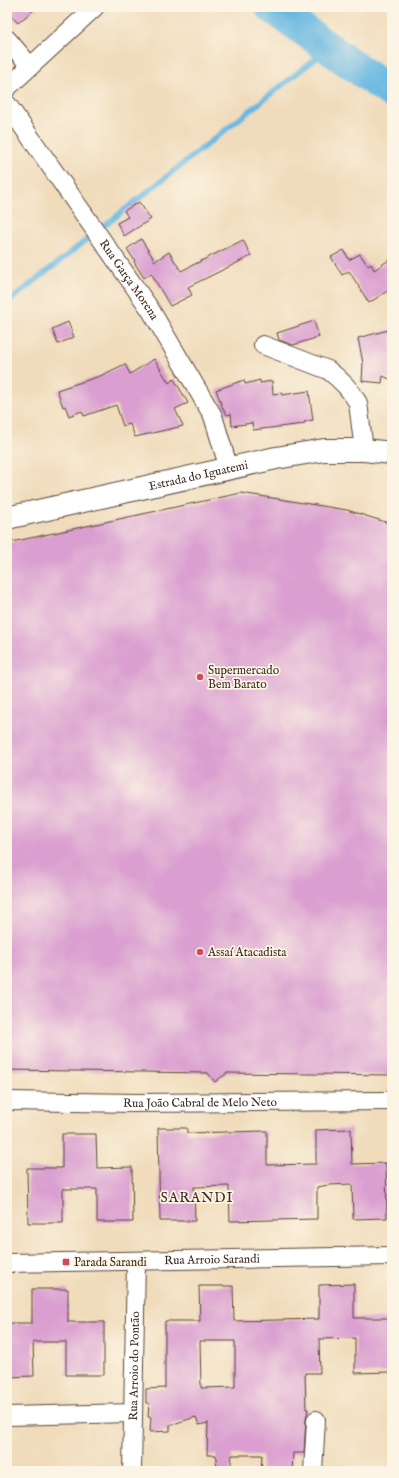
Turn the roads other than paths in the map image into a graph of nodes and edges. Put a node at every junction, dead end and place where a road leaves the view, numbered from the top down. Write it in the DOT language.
graph roads {
  1 [pos="96,7"];
  2 [pos="7,39"];
  3 [pos="30,66"];
  4 [pos="7,88"];
  5 [pos="7,104"];
  6 [pos="263,345"];
  7 [pos="364,450"];
  8 [pos="392,453"];
  9 [pos="228,469"];
  10 [pos="7,518"];
  11 [pos="7,1101"];
  12 [pos="392,1101"];
  13 [pos="392,1256"];
  14 [pos="136,1261"];
  15 [pos="7,1263"];
  16 [pos="133,1413"];
  17 [pos="7,1416"];
  18 [pos="316,1420"];
  19 [pos="132,1471"];
  20 [pos="313,1471"];
  1 -- 3 [label="street"];
  2 -- 3 [label="street"];
  3 -- 4 [label="street"];
  5 -- 9 [label="street, Rua Garça Morena"];
  6 -- 7 [label="street"];
  7 -- 8 [label="main road, Estrada do Iguatemi"];
  7 -- 9 [label="main road, Estrada do Iguatemi"];
  9 -- 10 [label="main road, Estrada do Iguatemi"];
  11 -- 12 [label="street, Rua João Cabral de Melo Neto"];
  13 -- 14 [label="street, Rua Arroio Sarandi"];
  14 -- 15 [label="street, Rua Arroio Sarandi"];
  14 -- 16 [label="street, Rua Arroio do Pontão"];
  16 -- 17 [label="street"];
  16 -- 19 [label="street, Rua Arroio do Pontão"];
  18 -- 20 [label="street"];
}
